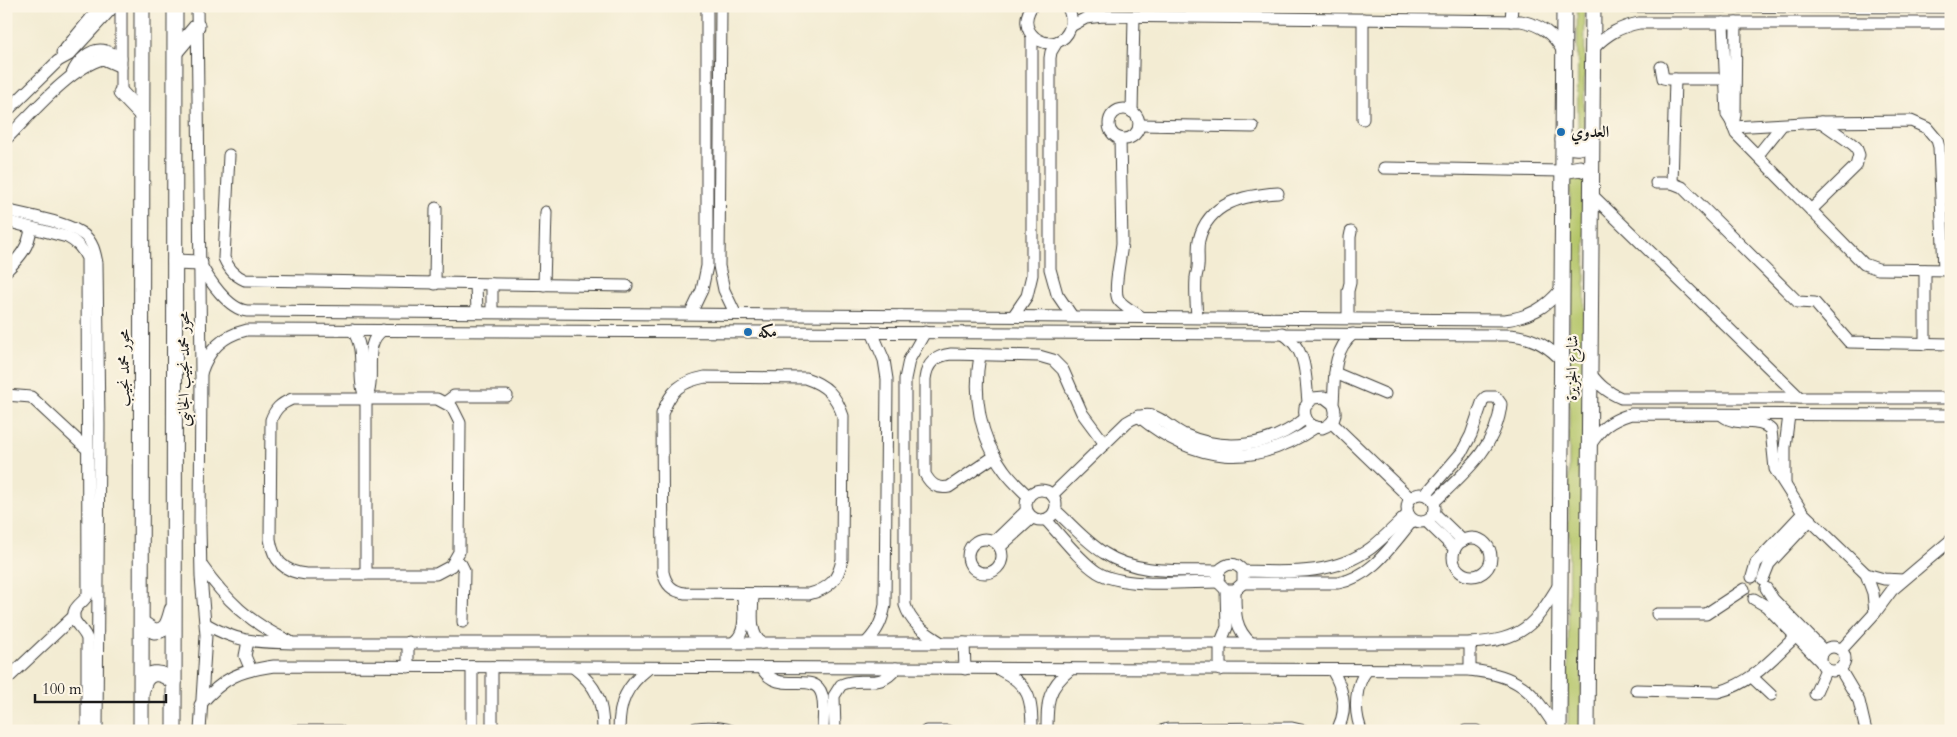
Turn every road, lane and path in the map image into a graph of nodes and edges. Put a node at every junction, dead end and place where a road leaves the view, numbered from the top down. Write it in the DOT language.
graph roads {
  1 [pos="101,6"];
  2 [pos="114,6"];
  3 [pos="121,6"];
  4 [pos="142,6"];
  5 [pos="175,6"];
  6 [pos="197,6"];
  7 [pos="707,6"];
  8 [pos="721,6"];
  9 [pos="1020,6"];
  10 [pos="1032,6"];
  11 [pos="1067,6"];
  12 [pos="1512,6"];
  13 [pos="1564,6"];
  14 [pos="1593,6"];
  15 [pos="1633,7"];
  16 [pos="1951,7"];
  17 [pos="1134,17"];
  18 [pos="1363,20"];
  19 [pos="1511,21"];
  20 [pos="1026,22"];
  21 [pos="1639,23"];
  22 [pos="1723,23"];
  23 [pos="1736,23"];
  24 [pos="1951,23"];
  25 [pos="196,26"];
  26 [pos="1071,26"];
  27 [pos="1032,35"];
  28 [pos="1057,42"];
  29 [pos="1594,48"];
  30 [pos="176,51"];
  31 [pos="1563,52"];
  32 [pos="74,59"];
  33 [pos="121,63"];
  34 [pos="1661,68"];
  35 [pos="44,74"];
  36 [pos="1725,79"];
  37 [pos="1675,80"];
  38 [pos="58,89"];
  39 [pos="120,93"];
  40 [pos="6,112"];
  41 [pos="1132,112"];
  42 [pos="142,115"];
  43 [pos="1363,119"];
  44 [pos="1821,122"];
  45 [pos="1732,124"];
  46 [pos="1782,124"];
  47 [pos="1139,125"];
  48 [pos="1253,127"];
  49 [pos="1120,138"];
  50 [pos="1592,138"];
  51 [pos="6,140"];
  52 [pos="1563,140"];
  53 [pos="229,154"];
  54 [pos="1758,155"];
  55 [pos="1384,168"];
  56 [pos="1562,171"];
  57 [pos="1591,172"];
  58 [pos="1656,183"];
  59 [pos="1672,183"];
  60 [pos="1278,193"];
  61 [pos="1591,194"];
  62 [pos="436,208"];
  63 [pos="6,210"];
  64 [pos="1811,210"];
  65 [pos="546,212"];
  66 [pos="6,221"];
  67 [pos="30,228"];
  68 [pos="1351,232"];
  69 [pos="175,262"];
  70 [pos="200,263"];
  71 [pos="1925,270"];
  72 [pos="1948,270"];
  73 [pos="6,271"];
  74 [pos="435,284"];
  75 [pos="476,284"];
  76 [pos="492,284"];
  77 [pos="544,285"];
  78 [pos="627,286"];
  79 [pos="1561,289"];
  80 [pos="240,310"];
  81 [pos="477,312"];
  82 [pos="492,312"];
  83 [pos="548,312"];
  84 [pos="691,313"];
  85 [pos="735,313"];
  86 [pos="975,315"];
  87 [pos="1014,315"];
  88 [pos="1072,316"];
  89 [pos="1140,316"];
  90 [pos="1200,317"];
  91 [pos="1233,317"];
  92 [pos="1351,319"];
  93 [pos="1505,320"];
  94 [pos="352,330"];
  95 [pos="383,330"];
  96 [pos="548,330"];
  97 [pos="240,331"];
  98 [pos="872,332"];
  99 [pos="926,332"];
  100 [pos="975,332"];
  101 [pos="1233,333"];
  102 [pos="1282,333"];
  103 [pos="1353,334"];
  104 [pos="1505,335"];
  105 [pos="1925,344"];
  106 [pos="1951,344"];
  107 [pos="980,355"];
  108 [pos="1562,361"];
  109 [pos="201,373"];
  110 [pos="1335,373"];
  111 [pos="1590,373"];
  112 [pos="1385,394"];
  113 [pos="6,395"];
  114 [pos="507,396"];
  115 [pos="1800,398"];
  116 [pos="1951,398"];
  117 [pos="366,399"];
  118 [pos="1649,399"];
  119 [pos="446,402"];
  120 [pos="1308,402"];
  121 [pos="1333,404"];
  122 [pos="1649,414"];
  123 [pos="1720,414"];
  124 [pos="1789,415"];
  125 [pos="1951,415"];
  126 [pos="1306,418"];
  127 [pos="1332,422"];
  128 [pos="93,425"];
  129 [pos="1316,427"];
  130 [pos="1105,444"];
  131 [pos="1589,447"];
  132 [pos="88,450"];
  133 [pos="1233,451"];
  134 [pos="995,456"];
  135 [pos="1785,484"];
  136 [pos="1052,495"];
  137 [pos="1028,496"];
  138 [pos="1410,498"];
  139 [pos="1430,498"];
  140 [pos="1056,510"];
  141 [pos="1029,515"];
  142 [pos="1410,517"];
  143 [pos="1806,517"];
  144 [pos="1431,518"];
  145 [pos="1046,520"];
  146 [pos="1951,540"];
  147 [pos="998,544"];
  148 [pos="1459,545"];
  149 [pos="456,560"];
  150 [pos="202,566"];
  151 [pos="366,574"];
  152 [pos="1866,574"];
  153 [pos="1903,580"];
  154 [pos="1231,581"];
  155 [pos="1561,581"];
  156 [pos="1760,581"];
  157 [pos="1744,589"];
  158 [pos="748,594"];
  159 [pos="1754,599"];
  160 [pos="175,601"];
  161 [pos="82,602"];
  162 [pos="97,605"];
  163 [pos="1874,613"];
  164 [pos="1656,614"];
  165 [pos="74,616"];
  166 [pos="463,622"];
  167 [pos="142,623"];
  168 [pos="206,624"];
  169 [pos="97,627"];
  170 [pos="82,629"];
  171 [pos="1796,636"];
  172 [pos="248,641"];
  173 [pos="408,642"];
  174 [pos="734,642"];
  175 [pos="867,642"];
  176 [pos="940,642"];
  177 [pos="292,643"];
  178 [pos="762,643"];
  179 [pos="964,643"];
  180 [pos="1251,643"];
  181 [pos="1470,643"];
  182 [pos="1220,644"];
  183 [pos="1841,650"];
  184 [pos="1824,661"];
  185 [pos="408,667"];
  186 [pos="472,667"];
  187 [pos="492,667"];
  188 [pos="573,667"];
  189 [pos="649,668"];
  190 [pos="762,668"];
  191 [pos="896,668"];
  192 [pos="965,669"];
  193 [pos="999,669"];
  194 [pos="1071,669"];
  195 [pos="1840,669"];
  196 [pos="251,670"];
  197 [pos="1220,670"];
  198 [pos="1332,670"];
  199 [pos="1367,670"];
  200 [pos="1470,670"];
  201 [pos="1752,677"];
  202 [pos="6,680"];
  203 [pos="174,683"];
  204 [pos="1636,690"];
  205 [pos="1815,694"];
  206 [pos="1342,696"];
  207 [pos="1357,696"];
  208 [pos="1771,696"];
  209 [pos="141,698"];
  210 [pos="200,705"];
  211 [pos="1863,727"];
  212 [pos="1336,729"];
  213 [pos="1182,730"];
  214 [pos="1216,730"];
  215 [pos="1243,730"];
  216 [pos="1362,730"];
  217 [pos="87,731"];
  218 [pos="97,731"];
  219 [pos="141,731"];
  220 [pos="174,731"];
  221 [pos="200,731"];
  222 [pos="292,731"];
  223 [pos="340,731"];
  224 [pos="472,731"];
  225 [pos="492,731"];
  226 [pos="603,731"];
  227 [pos="620,731"];
  228 [pos="686,731"];
  229 [pos="732,731"];
  230 [pos="822,731"];
  231 [pos="835,731"];
  232 [pos="926,731"];
  233 [pos="948,731"];
  234 [pos="1032,731"];
  235 [pos="1047,731"];
  236 [pos="1161,731"];
  237 [pos="1305,731"];
  238 [pos="1465,731"];
  239 [pos="1477,731"];
  240 [pos="1559,731"];
  241 [pos="1587,731"];
  1 -- 32 [label="street"];
  2 -- 32 [label="street"];
  3 -- 33 [label="street"];
  4 -- 42 [label="main road, محور محمد نجيب"];
  5 -- 30 [label="main road"];
  6 -- 25 [label="street, محور محمد نجيب الجانبى"];
  7 -- 84 [label="street"];
  8 -- 85 [label="street"];
  9 -- 20 [label="street"];
  10 -- 20 [label="street"];
  11 -- 26 [label="street"];
  12 -- 19 [label="street"];
  13 -- 31 [label="main road, شارع الجزيرة"];
  14 -- 29 [label="main road, شارع الجزيرة"];
  15 -- 16 [label="street"];
  15 -- 21 [label="street"];
  17 -- 18 [label="street"];
  17 -- 26 [label="street"];
  17 -- 41 [label="street"];
  18 -- 19 [label="street"];
  18 -- 43 [label="street"];
  19 -- 31 [label="street"];
  20 -- 27 [label="street"];
  21 -- 22 [label="street"];
  21 -- 29 [label="street"];
  22 -- 23 [label="street"];
  22 -- 36 [label="street"];
  23 -- 24 [label="street"];
  23 -- 45 [label="street"];
  25 -- 30 [label="main road"];
  25 -- 70 [label="street, محور محمد نجيب الجانبى"];
  26 -- 28 [label="street"];
  27 -- 28 [label="street"];
  27 -- 87 [label="street"];
  28 -- 88 [label="street"];
  29 -- 50 [label="main road, شارع الجزيرة"];
  30 -- 69 [label="main road"];
  31 -- 52 [label="main road, شارع الجزيرة"];
  32 -- 33 [label="street"];
  32 -- 35 [label="street"];
  32 -- 38 [label="street"];
  33 -- 39 [label="street"];
  34 -- 37 [label="street"];
  35 -- 38 [label="street"];
  35 -- 40 [label="street"];
  36 -- 37 [label="street"];
  36 -- 45 [label="street"];
  37 -- 59 [label="street"];
  38 -- 51 [label="street"];
  39 -- 42 [label="main road"];
  41 -- 47 [label="street"];
  41 -- 49 [label="street"];
  42 -- 167 [label="main road, محور محمد نجيب"];
  44 -- 46 [label="street"];
  44 -- 64 [label="street"];
  44 -- 72 [label="street"];
  45 -- 46 [label="street"];
  45 -- 54 [label="street"];
  46 -- 54 [label="street"];
  47 -- 48 [label="street"];
  47 -- 49 [label="street"];
  49 -- 89 [label="street"];
  50 -- 52 [label="main road"];
  50 -- 57 [label="main road, شارع الجزيرة"];
  52 -- 56 [label="main road, شارع الجزيرة"];
  53 -- 74 [label="street"];
  54 -- 64 [label="street"];
  55 -- 56 [label="street"];
  56 -- 57 [label="main road"];
  56 -- 79 [label="main road, شارع الجزيرة"];
  57 -- 61 [label="main road, شارع الجزيرة"];
  58 -- 59 [label="street"];
  59 -- 105 [label="street"];
  60 -- 90 [label="street"];
  61 -- 111 [label="main road, شارع الجزيرة"];
  61 -- 115 [label="street"];
  62 -- 74 [label="street"];
  63 -- 128 [label="street"];
  64 -- 71 [label="street"];
  65 -- 77 [label="street"];
  66 -- 67 [label="street"];
  67 -- 73 [label="street"];
  67 -- 128 [label="street"];
  68 -- 92 [label="street"];
  69 -- 70 [label="main road"];
  69 -- 160 [label="main road"];
  70 -- 80 [label="street"];
  70 -- 109 [label="street, محور محمد نجيب الجانبى"];
  71 -- 72 [label="street"];
  71 -- 105 [label="street"];
  74 -- 75 [label="street"];
  75 -- 76 [label="street"];
  75 -- 81 [label="street"];
  76 -- 77 [label="street"];
  76 -- 82 [label="street"];
  77 -- 78 [label="street"];
  79 -- 93 [label="street"];
  79 -- 108 [label="main road, شارع الجزيرة"];
  80 -- 81 [label="street"];
  80 -- 97 [label="street"];
  81 -- 82 [label="street"];
  82 -- 83 [label="street"];
  83 -- 84 [label="street"];
  83 -- 96 [label="street"];
  84 -- 85 [label="street"];
  85 -- 86 [label="street"];
  86 -- 87 [label="street"];
  86 -- 100 [label="street"];
  87 -- 88 [label="street"];
  88 -- 89 [label="street"];
  89 -- 90 [label="street"];
  90 -- 91 [label="street"];
  91 -- 92 [label="street"];
  91 -- 101 [label="street"];
  92 -- 93 [label="street"];
  93 -- 104 [label="street"];
  94 -- 95 [label="street"];
  94 -- 97 [label="street"];
  94 -- 117 [label="street"];
  95 -- 96 [label="street"];
  95 -- 117 [label="street"];
  96 -- 98 [label="street"];
  97 -- 109 [label="street"];
  98 -- 99 [label="street"];
  98 -- 175 [label="street"];
  99 -- 100 [label="street"];
  99 -- 176 [label="street"];
  100 -- 101 [label="street"];
  101 -- 102 [label="street"];
  102 -- 103 [label="street"];
  102 -- 120 [label="street"];
  103 -- 104 [label="street"];
  103 -- 110 [label="street"];
  104 -- 108 [label="street"];
  105 -- 106 [label="street"];
  107 -- 130 [label="street"];
  107 -- 134 [label="street"];
  107 -- 134 [label="street"];
  108 -- 155 [label="main road, شارع الجزيرة"];
  109 -- 150 [label="street, محور محمد نجيب الجانبى"];
  110 -- 112 [label="street"];
  110 -- 121 [label="street"];
  111 -- 118 [label="street"];
  111 -- 131 [label="main road, شارع الجزيرة"];
  113 -- 132 [label="street"];
  114 -- 119 [label="street"];
  115 -- 116 [label="street"];
  115 -- 118 [label="street"];
  117 -- 119 [label="street"];
  117 -- 151 [label="street"];
  117 -- 151 [label="street"];
  118 -- 122 [label="street"];
  119 -- 149 [label="street"];
  120 -- 121 [label="street"];
  120 -- 126 [label="street"];
  121 -- 127 [label="street"];
  122 -- 123 [label="street"];
  122 -- 131 [label="street"];
  123 -- 124 [label="street"];
  123 -- 135 [label="street"];
  124 -- 125 [label="street"];
  124 -- 135 [label="street"];
  126 -- 129 [label="street"];
  126 -- 133 [label="street"];
  127 -- 129 [label="street"];
  127 -- 138 [label="street"];
  128 -- 132 [label="street"];
  128 -- 162 [label="street"];
  129 -- 133 [label="street"];
  130 -- 133 [label="street"];
  130 -- 136 [label="street"];
  131 -- 241 [label="main road, شارع الجزيرة"];
  132 -- 161 [label="street"];
  134 -- 137 [label="street"];
  135 -- 143 [label="street"];
  136 -- 137 [label="street"];
  136 -- 140 [label="street"];
  137 -- 141 [label="street"];
  138 -- 139 [label="street"];
  138 -- 142 [label="street"];
  139 -- 139 [label="street"];
  139 -- 144 [label="street"];
  140 -- 145 [label="street"];
  140 -- 154 [label="street"];
  141 -- 145 [label="street"];
  141 -- 147 [label="street"];
  142 -- 144 [label="street"];
  142 -- 154 [label="street"];
  142 -- 154 [label="street"];
  143 -- 152 [label="street"];
  143 -- 156 [label="street"];
  144 -- 148 [label="street"];
  145 -- 154 [label="street"];
  146 -- 153 [label="street"];
  149 -- 151 [label="street"];
  149 -- 166 [label="street"];
  150 -- 168 [label="street, محور محمد نجيب الجانبى"];
  150 -- 177 [label="street"];
  152 -- 153 [label="street"];
  152 -- 163 [label="street"];
  153 -- 163 [label="street"];
  154 -- 180 [label="street"];
  154 -- 182 [label="street"];
  155 -- 181 [label="street"];
  155 -- 240 [label="main road, شارع الجزيرة"];
  156 -- 157 [label="street"];
  156 -- 159 [label="street"];
  156 -- 184 [label="street"];
  157 -- 159 [label="street"];
  157 -- 164 [label="street"];
  158 -- 158 [label="street"];
  158 -- 174 [label="street"];
  158 -- 178 [label="street"];
  159 -- 171 [label="street"];
  160 -- 167 [label="main road"];
  160 -- 203 [label="main road"];
  161 -- 162 [label="street"];
  161 -- 165 [label="street"];
  162 -- 169 [label="street"];
  163 -- 183 [label="street"];
  165 -- 170 [label="street"];
  165 -- 202 [label="street"];
  167 -- 209 [label="main road, محور محمد نجيب"];
  168 -- 172 [label="street"];
  168 -- 210 [label="street, محور محمد نجيب الجانبى"];
  169 -- 170 [label="street"];
  169 -- 218 [label="street"];
  170 -- 217 [label="street"];
  171 -- 184 [label="street"];
  171 -- 201 [label="street"];
  172 -- 177 [label="street"];
  172 -- 196 [label="street"];
  173 -- 174 [label="street"];
  173 -- 177 [label="street"];
  173 -- 185 [label="street"];
  174 -- 178 [label="street"];
  175 -- 176 [label="street"];
  175 -- 178 [label="street"];
  176 -- 179 [label="street"];
  179 -- 182 [label="street"];
  179 -- 192 [label="street"];
  180 -- 181 [label="street"];
  180 -- 182 [label="street"];
  181 -- 200 [label="street"];
  182 -- 197 [label="street"];
  183 -- 184 [label="street"];
  183 -- 195 [label="street"];
  184 -- 195 [label="street"];
  184 -- 205 [label="street"];
  185 -- 186 [label="street"];
  185 -- 196 [label="street"];
  186 -- 187 [label="street"];
  186 -- 224 [label="street"];
  187 -- 188 [label="street"];
  187 -- 225 [label="street"];
  188 -- 189 [label="street"];
  188 -- 226 [label="street"];
  189 -- 190 [label="street"];
  189 -- 227 [label="street"];
  190 -- 191 [label="street"];
  190 -- 230 [label="street"];
  191 -- 192 [label="street"];
  191 -- 231 [label="street"];
  192 -- 193 [label="street"];
  193 -- 194 [label="street"];
  193 -- 234 [label="street"];
  194 -- 197 [label="street"];
  194 -- 235 [label="street"];
  195 -- 211 [label="street"];
  196 -- 210 [label="street"];
  197 -- 198 [label="street"];
  198 -- 199 [label="street"];
  198 -- 206 [label="street"];
  199 -- 200 [label="street"];
  199 -- 207 [label="street"];
  200 -- 240 [label="street"];
  201 -- 204 [label="street"];
  201 -- 208 [label="street"];
  203 -- 209 [label="main road"];
  203 -- 220 [label="main road"];
  206 -- 207 [label="street"];
  206 -- 212 [label="street"];
  207 -- 216 [label="street"];
  209 -- 219 [label="main road, محور محمد نجيب"];
  210 -- 221 [label="street, محور محمد نجيب الجانبى"];
  212 -- 216 [label="street"];
  213 -- 214 [label="street"];
  213 -- 236 [label="street"];
  214 -- 215 [label="street"];
  215 -- 237 [label="street"];
  222 -- 223 [label="street"];
  228 -- 229 [label="street"];
  232 -- 233 [label="street"];
  238 -- 239 [label="street"];
}
